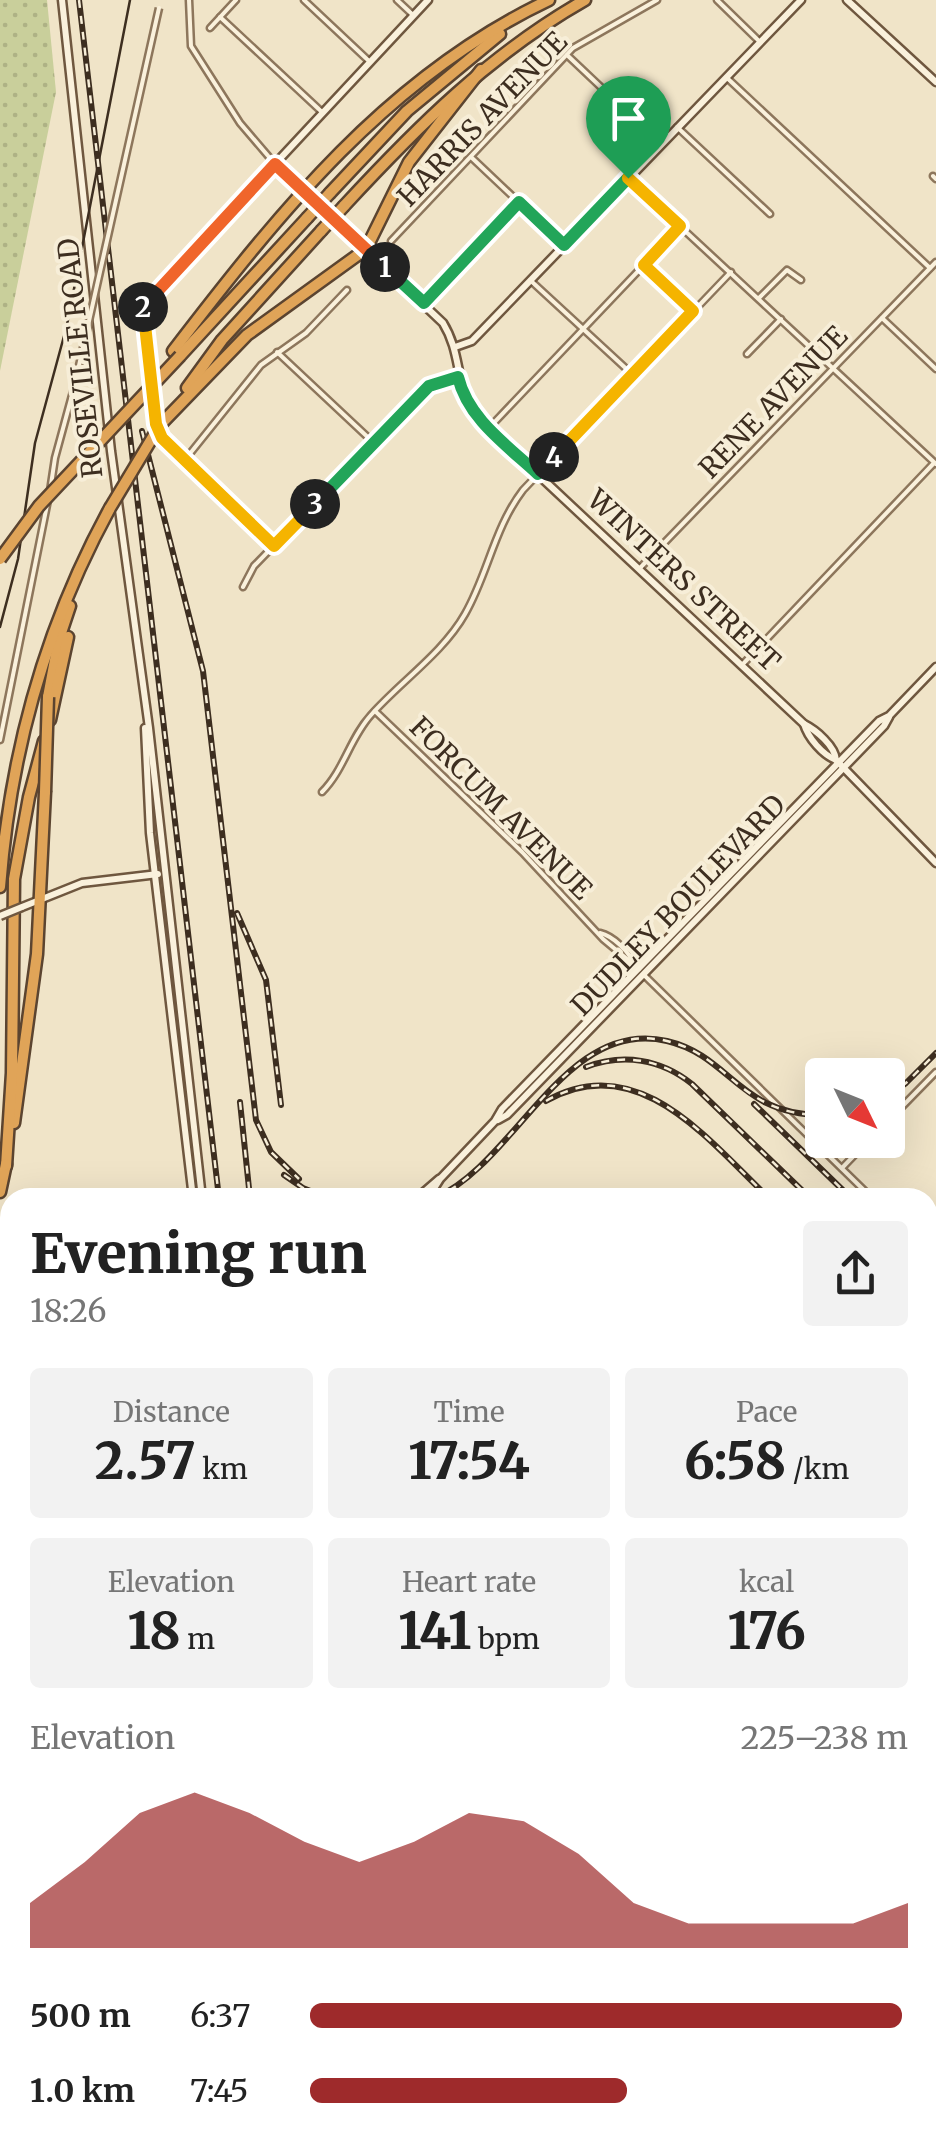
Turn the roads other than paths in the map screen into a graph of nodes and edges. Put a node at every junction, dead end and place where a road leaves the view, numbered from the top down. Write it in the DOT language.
graph roads {
  1 [pos="62,0"];
  2 [pos="159,0"];
  3 [pos="189,0"];
  4 [pos="236,0"];
  5 [pos="304,0"];
  6 [pos="397,0"];
  7 [pos="428,0"];
  8 [pos="550,0"];
  9 [pos="585,0"];
  10 [pos="657,0"];
  11 [pos="717,0"];
  12 [pos="801,0"];
  13 [pos="848,0"];
  14 [pos="413,15"];
  15 [pos="220,17"];
  16 [pos="210,28"];
  17 [pos="760,42"];
  18 [pos="566,55"];
  19 [pos="370,62"];
  20 [pos="936,68"];
  21 [pos="481,70"];
  22 [pos="929,75"];
  23 [pos="726,77"];
  24 [pos="936,82"];
  25 [pos="322,112"];
  26 [pos="678,127"];
  27 [pos="661,144"];
  28 [pos="471,157"];
  29 [pos="275,164"];
  30 [pos="628,178"];
  31 [pos="303,190"];
  32 [pos="519,202"];
  33 [pos="770,214"];
  34 [pos="680,226"];
  35 [pos="392,242"];
  36 [pos="564,245"];
  37 [pos="366,249"];
  38 [pos="936,262"];
  39 [pos="644,265"];
  40 [pos="930,268"];
  41 [pos="731,272"];
  42 [pos="530,280"];
  43 [pos="801,280"];
  44 [pos="348,290"];
  45 [pos="760,298"];
  46 [pos="424,303"];
  47 [pos="693,311"];
  48 [pos="882,318"];
  49 [pos="781,319"];
  50 [pos="582,329"];
  51 [pos="454,347"];
  52 [pos="277,352"];
  53 [pos="177,353"];
  54 [pos="747,354"];
  55 [pos="833,368"];
  56 [pos="936,369"];
  57 [pos="633,375"];
  58 [pos="458,377"];
  59 [pos="198,379"];
  60 [pos="148,394"];
  61 [pos="489,428"];
  62 [pos="374,443"];
  63 [pos="184,461"];
  64 [pos="935,463"];
  65 [pos="538,474"];
  66 [pos="110,508"];
  67 [pos="274,546"];
  68 [pos="0,556"];
  69 [pos="640,569"];
  70 [pos="243,587"];
  71 [pos="68,637"];
  72 [pos="742,665"];
  73 [pos="936,667"];
  74 [pos="375,711"];
  75 [pos="0,740"];
  76 [pos="839,763"];
  77 [pos="322,792"];
  78 [pos="936,863"];
  79 [pos="160,874"];
  80 [pos="0,887"];
  81 [pos="42,897"];
  82 [pos="0,916"];
  83 [pos="638,969"];
  84 [pos="936,1072"];
  85 [pos="905,1104"];
  86 [pos="852,1158"];
  87 [pos="6,1166"];
  88 [pos="842,1168"];
  89 [pos="440,1178"];
  90 [pos="1,1188"];
  91 [pos="192,1188"];
  92 [pos="201,1188"];
  93 [pos="428,1188"];
  94 [pos="434,1188"];
  95 [pos="862,1188"];
  1 -- 79 [label="main road, ROSEVILLE ROAD"];
  2 -- 75 [label="street, bridge"];
  3 -- 29 [label="street, WINTERS STREET"];
  4 -- 15 [label="street"];
  5 -- 19 [label="street"];
  6 -- 14 [label="street"];
  7 -- 14 [label="main road"];
  8 -- 31 [label="highway"];
  8 -- 53 [label="highway, bridge"];
  9 -- 21 [label="highway"];
  10 -- 18 [label="street, HARRIS AVENUE"];
  11 -- 17 [label="street"];
  12 -- 17 [label="main road"];
  13 -- 22 [label="main road"];
  14 -- 19 [label="main road"];
  15 -- 16 [label="street"];
  15 -- 25 [label="street"];
  17 -- 23 [label="main road"];
  18 -- 27 [label="street"];
  18 -- 28 [label="street, HARRIS AVENUE"];
  19 -- 25 [label="main road"];
  20 -- 22 [label="street"];
  21 -- 37 [label="highway"];
  21 -- 59 [label="highway, bridge"];
  22 -- 24 [label="main road"];
  23 -- 26 [label="main road"];
  23 -- 40 [label="street"];
  25 -- 29 [label="main road"];
  26 -- 27 [label="main road"];
  26 -- 33 [label="street"];
  27 -- 30 [label="main road"];
  28 -- 32 [label="street"];
  28 -- 35 [label="street, HARRIS AVENUE"];
  29 -- 31 [label="main road, WINTERS STREET"];
  29 -- 60 [label="street"];
  30 -- 34 [label="street"];
  30 -- 36 [label="main road"];
  31 -- 37 [label="main road, WINTERS STREET"];
  31 -- 53 [label="highway"];
  32 -- 36 [label="street"];
  32 -- 46 [label="street"];
  34 -- 39 [label="street"];
  34 -- 41 [label="street"];
  36 -- 42 [label="main road"];
  37 -- 46 [label="main road, WINTERS STREET"];
  37 -- 59 [label="highway"];
  38 -- 40 [label="street, RENE AVENUE"];
  39 -- 47 [label="street"];
  39 -- 50 [label="street"];
  40 -- 48 [label="street, RENE AVENUE"];
  41 -- 45 [label="street"];
  41 -- 47 [label="street"];
  42 -- 50 [label="street"];
  42 -- 51 [label="main road"];
  43 -- 45 [label="street"];
  44 -- 52 [label="street"];
  45 -- 49 [label="street"];
  46 -- 51 [label="main road, WINTERS STREET"];
  47 -- 57 [label="street"];
  48 -- 55 [label="street, RENE AVENUE"];
  48 -- 56 [label="street"];
  49 -- 54 [label="street"];
  49 -- 55 [label="street"];
  50 -- 57 [label="street"];
  50 -- 61 [label="street"];
  51 -- 58 [label="main road, WINTERS STREET"];
  52 -- 62 [label="street"];
  52 -- 63 [label="street"];
  53 -- 60 [label="highway, bridge"];
  55 -- 64 [label="street"];
  55 -- 69 [label="street, RENE AVENUE"];
  57 -- 65 [label="street"];
  58 -- 61 [label="main road, WINTERS STREET"];
  58 -- 62 [label="street"];
  59 -- 66 [label="highway, bridge"];
  60 -- 63 [label="street"];
  60 -- 68 [label="highway, bridge"];
  61 -- 65 [label="main road, WINTERS STREET"];
  62 -- 67 [label="street"];
  63 -- 67 [label="street"];
  64 -- 72 [label="street"];
  65 -- 69 [label="main road, WINTERS STREET"];
  65 -- 74 [label="street"];
  66 -- 80 [label="highway"];
  66 -- 81 [label="highway, bridge"];
  67 -- 70 [label="street"];
  69 -- 72 [label="main road, WINTERS STREET"];
  71 -- 87 [label="highway"];
  72 -- 76 [label="main road, WINTERS STREET"];
  73 -- 76 [label="main road, DUDLEY BOULEVARD"];
  74 -- 77 [label="street"];
  74 -- 83 [label="street, FORCUM AVENUE"];
  76 -- 78 [label="main road, WINTERS STREET"];
  76 -- 83 [label="main road, DUDLEY BOULEVARD"];
  79 -- 81 [label="main road"];
  79 -- 91 [label="main road, ROSEVILLE ROAD"];
  79 -- 92 [label="main road, ROSEVILLE ROAD"];
  81 -- 82 [label="main road, bridge"];
  81 -- 87 [label="highway"];
  83 -- 88 [label="street, FORCUM AVENUE"];
  83 -- 89 [label="main road, DUDLEY BOULEVARD"];
  84 -- 85 [label="street"];
  86 -- 88 [label="street"];
  87 -- 90 [label="highway"];
  88 -- 95 [label="street, FORCUM AVENUE"];
  89 -- 93 [label="main road, DUDLEY BOULEVARD"];
  89 -- 94 [label="main road, DUDLEY BOULEVARD"];
}
